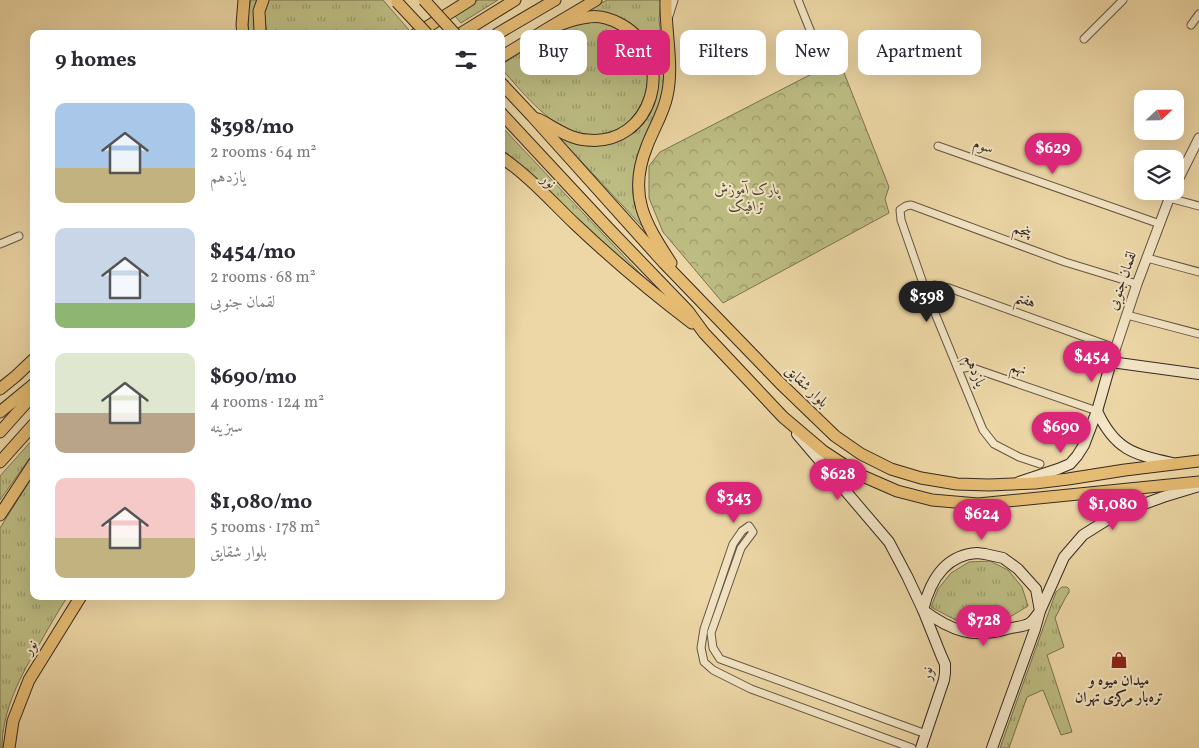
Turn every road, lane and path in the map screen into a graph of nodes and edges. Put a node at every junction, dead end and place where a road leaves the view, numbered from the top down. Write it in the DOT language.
graph roads {
  1 [pos="244,0"];
  2 [pos="263,0"];
  3 [pos="424,0"];
  4 [pos="470,0"];
  5 [pos="515,0"];
  6 [pos="555,0"];
  7 [pos="596,0"];
  8 [pos="666,0"];
  9 [pos="674,0"];
  10 [pos="798,0"];
  11 [pos="1123,0"];
  12 [pos="395,1"];
  13 [pos="1199,14"];
  14 [pos="1191,25"];
  15 [pos="666,26"];
  16 [pos="546,28"];
  17 [pos="243,30"];
  18 [pos="260,30"];
  19 [pos="422,30"];
  20 [pos="422,30"];
  21 [pos="452,30"];
  22 [pos="466,30"];
  23 [pos="504,30"];
  24 [pos="810,30"];
  25 [pos="1084,39"];
  26 [pos="505,54"];
  27 [pos="505,86"];
  28 [pos="532,116"];
  29 [pos="505,117"];
  30 [pos="1199,138"];
  31 [pos="938,146"];
  32 [pos="505,160"];
  33 [pos="505,168"];
  34 [pos="1184,168"];
  35 [pos="1169,200"];
  36 [pos="1184,200"];
  37 [pos="1199,206"];
  38 [pos="900,210"];
  39 [pos="574,223"];
  40 [pos="1160,224"];
  41 [pos="19,236"];
  42 [pos="0,244"];
  43 [pos="1146,258"];
  44 [pos="1199,272"];
  45 [pos="1137,284"];
  46 [pos="686,286"];
  47 [pos="925,289"];
  48 [pos="1126,315"];
  49 [pos="704,333"];
  50 [pos="1199,334"];
  51 [pos="1116,348"];
  52 [pos="1111,362"];
  53 [pos="30,363"];
  54 [pos="958,369"];
  55 [pos="1199,374"];
  56 [pos="30,387"];
  57 [pos="0,389"];
  58 [pos="30,398"];
  59 [pos="1097,411"];
  60 [pos="0,412"];
  61 [pos="783,417"];
  62 [pos="30,428"];
  63 [pos="0,432"];
  64 [pos="1199,461"];
  65 [pos="0,462"];
  66 [pos="1040,464"];
  67 [pos="1178,464"];
  68 [pos="30,469"];
  69 [pos="1199,482"];
  70 [pos="1012,484"];
  71 [pos="1199,486"];
  72 [pos="0,515"];
  73 [pos="79,600"];
  74 [pos="923,610"];
  75 [pos="1040,611"];
  76 [pos="926,734"];
  77 [pos="9,748"];
  78 [pos="912,748"];
  79 [pos="921,748"];
  80 [pos="992,748"];
  1 -- 17 [label="main road"];
  2 -- 18 [label="main road"];
  3 -- 21 [label="main road, bridge"];
  4 -- 19 [label="main road"];
  5 -- 22 [label="main road"];
  6 -- 23 [label="main road"];
  7 -- 16 [label="main road"];
  8 -- 15 [label="main road"];
  9 -- 15 [label="street"];
  10 -- 24 [label="street"];
  11 -- 25 [label="street"];
  12 -- 20 [label="main road, bridge"];
  13 -- 14 [label="street"];
  15 -- 46 [label="main road"];
  16 -- 26 [label="main road"];
  16 -- 28 [label="main road"];
  27 -- 28 [label="main road, بلوار شقایق"];
  28 -- 46 [label="main road, بلوار شقایق"];
  29 -- 49 [label="main road"];
  30 -- 34 [label="street"];
  31 -- 40 [label="street, سوم"];
  32 -- 39 [label="main road"];
  33 -- 39 [label="main road, نور"];
  35 -- 40 [label="street, لقمان جنوبی"];
  36 -- 37 [label="street"];
  38 -- 45 [label="street, پنجم"];
  38 -- 47 [label="street, یازدهم"];
  39 -- 49 [label="main road"];
  40 -- 43 [label="street, لقمان جنوبی"];
  41 -- 42 [label="street"];
  43 -- 44 [label="street"];
  43 -- 45 [label="street, لقمان جنوبی"];
  45 -- 48 [label="street, لقمان جنوبی"];
  46 -- 70 [label="main road, بلوار شقایق"];
  47 -- 51 [label="street, هفتم"];
  47 -- 54 [label="street, یازدهم"];
  48 -- 50 [label="street"];
  48 -- 51 [label="street, لقمان جنوبی"];
  49 -- 61 [label="main road"];
  51 -- 52 [label="street, لقمان جنوبی"];
  52 -- 55 [label="main road"];
  52 -- 59 [label="main road, لقمان جنوبی"];
  53 -- 57 [label="main road"];
  54 -- 59 [label="street, نهم"];
  54 -- 66 [label="street, یازدهم"];
  56 -- 60 [label="main road"];
  58 -- 63 [label="main road"];
  59 -- 67 [label="main road"];
  59 -- 70 [label="main road, لقمان جنوبی"];
  61 -- 69 [label="main road"];
  61 -- 74 [label="main road, نور"];
  62 -- 65 [label="main road"];
  64 -- 67 [label="main road, بلوار شقایق"];
  67 -- 70 [label="main road, بلوار شقایق"];
  68 -- 72 [label="main road"];
  71 -- 75 [label="main road"];
  73 -- 77 [label="main road, نور"];
  74 -- 75 [label="main road"];
  74 -- 75 [label="main road"];
  74 -- 76 [label="main road, نور"];
  75 -- 80 [label="main road"];
  76 -- 78 [label="street"];
  76 -- 79 [label="main road, نور"];
}
